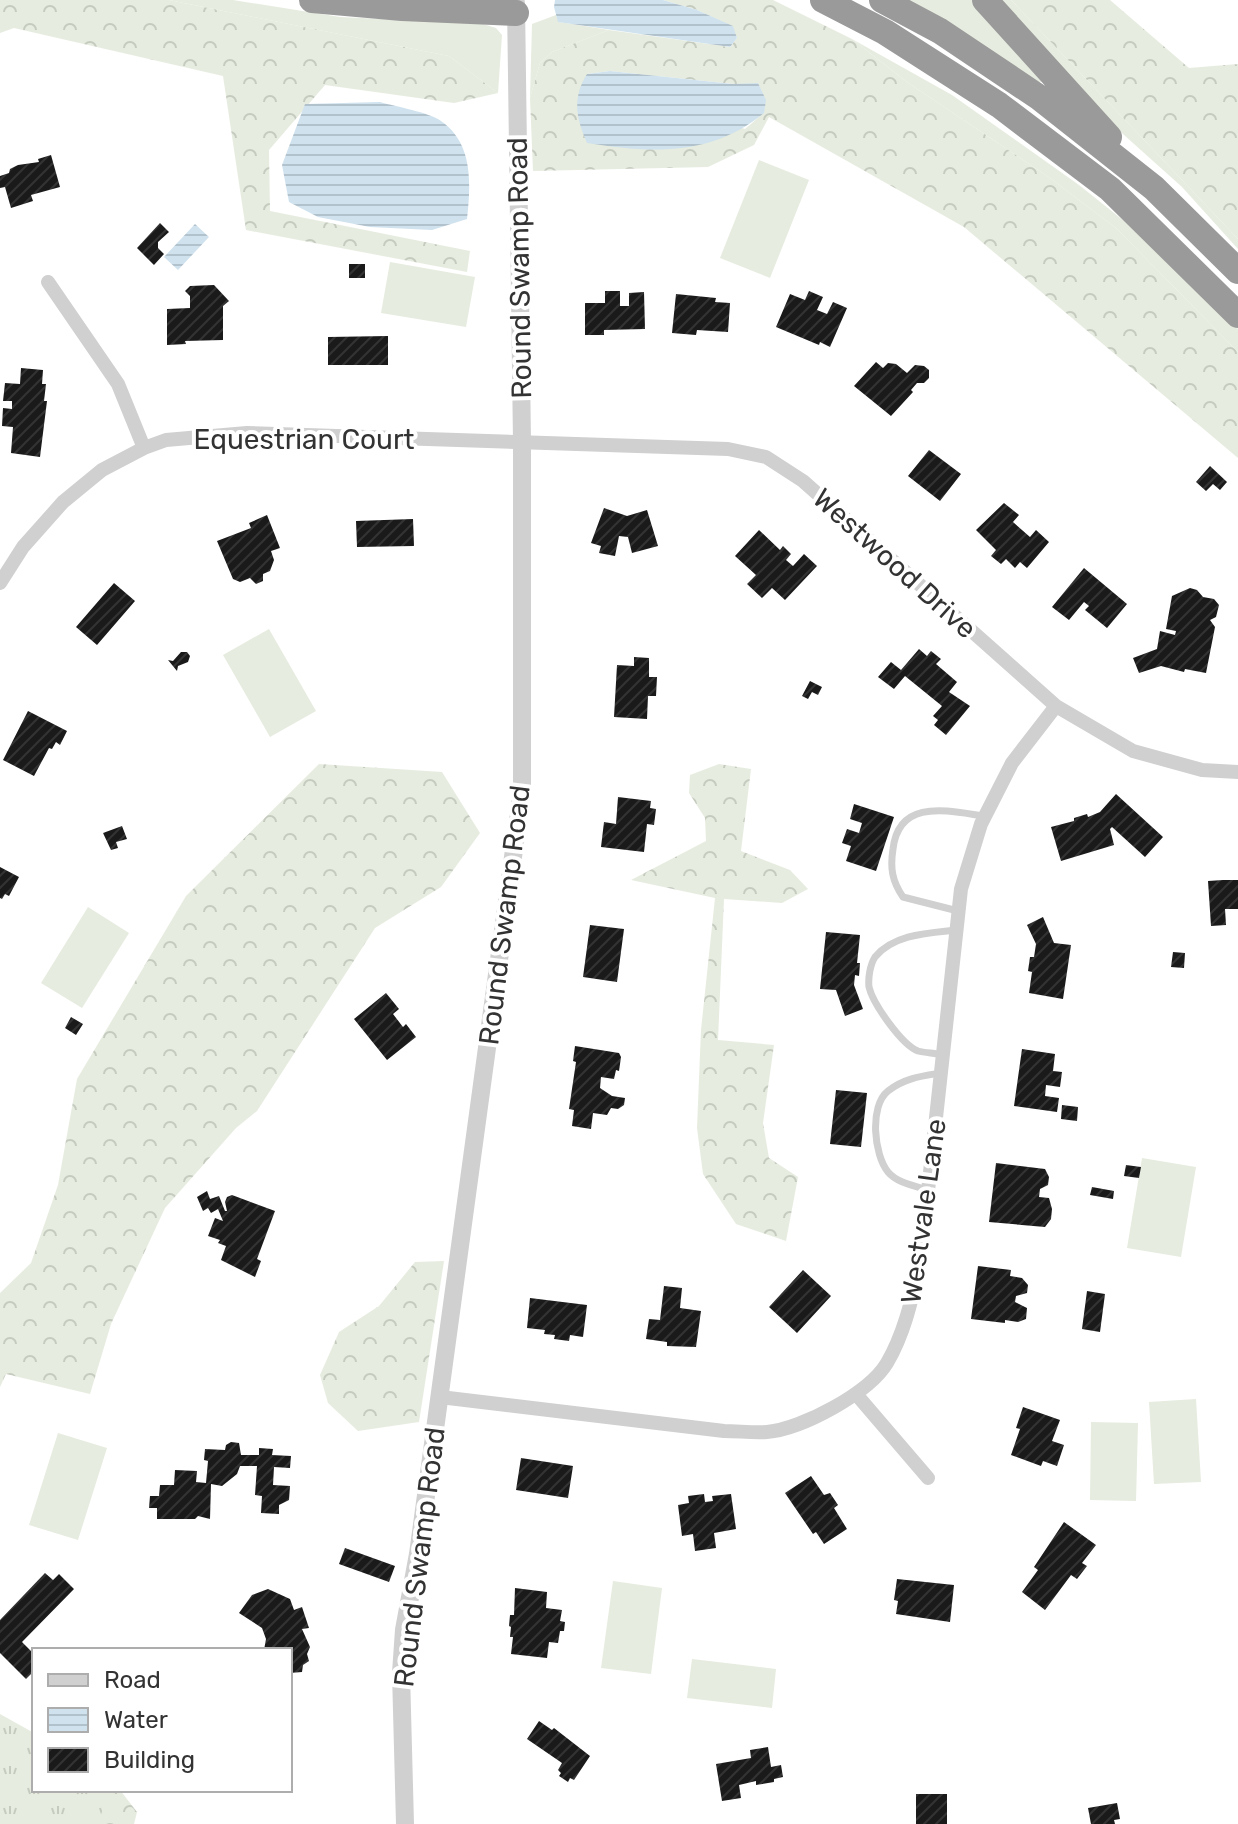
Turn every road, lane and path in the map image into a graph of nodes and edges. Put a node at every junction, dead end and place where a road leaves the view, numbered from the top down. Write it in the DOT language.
graph roads {
  1 [pos="312,0"];
  2 [pos="823,0"];
  3 [pos="882,0"];
  4 [pos="985,0"];
  5 [pos="340,1"];
  6 [pos="516,6"];
  7 [pos="1154,188"];
  8 [pos="1238,271"];
  9 [pos="48,282"];
  10 [pos="1238,315"];
  11 [pos="522,442"];
  12 [pos="144,448"];
  13 [pos="0,583"];
  14 [pos="1056,706"];
  15 [pos="1238,772"];
  16 [pos="984,816"];
  17 [pos="958,911"];
  18 [pos="956,930"];
  19 [pos="943,1055"];
  20 [pos="941,1073"];
  21 [pos="928,1190"];
  22 [pos="856,1394"];
  23 [pos="440,1397"];
  24 [pos="928,1478"];
  25 [pos="405,1824"];
  1 -- 5 [label="highway"];
  2 -- 10 [label="highway"];
  3 -- 7 [label="highway"];
  4 -- 7 [label="highway"];
  5 -- 6 [label="highway"];
  6 -- 11 [label="street, Round Swamp Road"];
  7 -- 8 [label="highway"];
  9 -- 12 [label="street"];
  11 -- 12 [label="street, Equestrian Court"];
  11 -- 14 [label="street, Westwood Drive"];
  11 -- 23 [label="street, Round Swamp Road"];
  12 -- 13 [label="street, Equestrian Court"];
  14 -- 15 [label="street, Westwood Drive"];
  14 -- 16 [label="street, Westvale Lane"];
  16 -- 17 [label="street, Westvale Lane"];
  16 -- 17 [label="lane"];
  17 -- 18 [label="street, Westvale Lane"];
  18 -- 19 [label="street, Westvale Lane"];
  18 -- 19 [label="lane"];
  19 -- 20 [label="street, Westvale Lane"];
  20 -- 21 [label="street, Westvale Lane"];
  20 -- 21 [label="lane"];
  21 -- 22 [label="street, Westvale Lane"];
  22 -- 23 [label="street, Westvale Lane"];
  22 -- 24 [label="street"];
  23 -- 25 [label="street, Round Swamp Road"];
}
